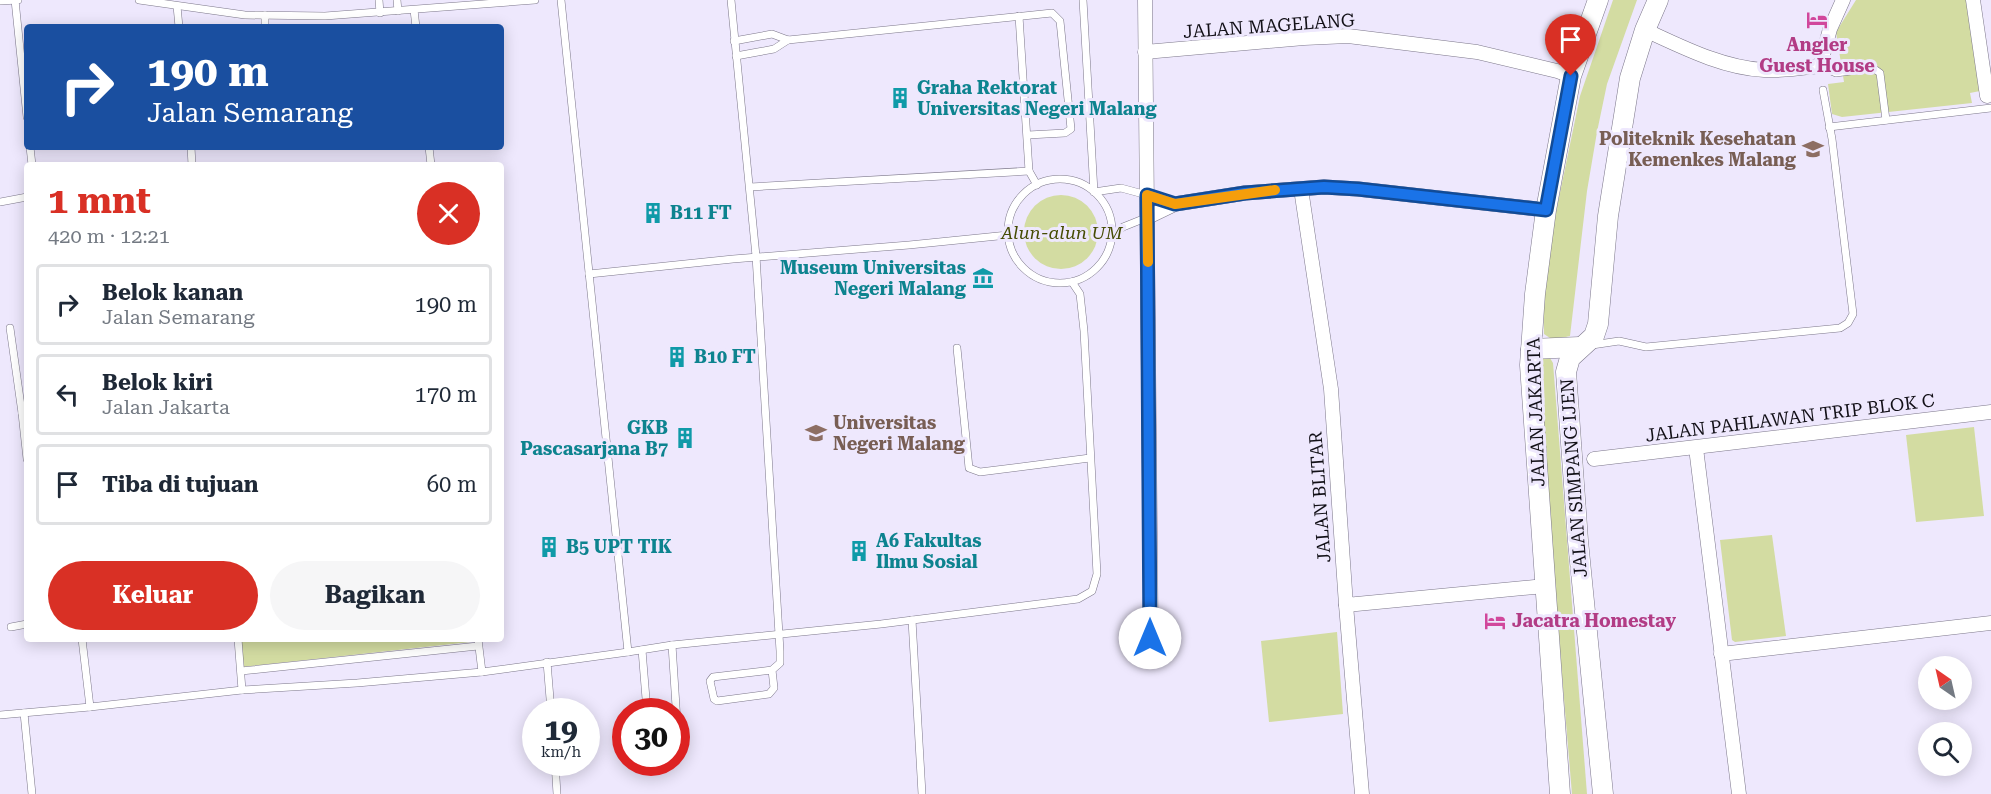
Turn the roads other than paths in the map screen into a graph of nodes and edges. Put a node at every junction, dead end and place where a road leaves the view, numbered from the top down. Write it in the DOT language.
graph roads {
  1 [pos="17,0"];
  2 [pos="139,0"];
  3 [pos="379,0"];
  4 [pos="397,0"];
  5 [pos="535,0"];
  6 [pos="561,0"];
  7 [pos="731,0"];
  8 [pos="1083,0"];
  9 [pos="1145,0"];
  10 [pos="1598,0"];
  11 [pos="1658,0"];
  12 [pos="1843,0"];
  13 [pos="1973,0"];
  14 [pos="0,1"];
  15 [pos="177,6"];
  16 [pos="414,10"];
  17 [pos="398,11"];
  18 [pos="380,13"];
  19 [pos="265,15"];
  20 [pos="1019,16"];
  21 [pos="179,24"];
  22 [pos="266,24"];
  23 [pos="416,24"];
  24 [pos="1645,30"];
  25 [pos="788,40"];
  26 [pos="735,41"];
  27 [pos="1145,52"];
  28 [pos="736,56"];
  29 [pos="1820,66"];
  30 [pos="1571,76"];
  31 [pos="24,82"];
  32 [pos="1823,90"];
  33 [pos="1989,102"];
  34 [pos="1886,120"];
  35 [pos="1829,127"];
  36 [pos="1028,135"];
  37 [pos="1029,171"];
  38 [pos="1037,185"];
  39 [pos="750,187"];
  40 [pos="1301,189"];
  41 [pos="1094,192"];
  42 [pos="1147,195"];
  43 [pos="24,198"];
  44 [pos="0,202"];
  45 [pos="1175,204"];
  46 [pos="1546,210"];
  47 [pos="1148,217"];
  48 [pos="1008,235"];
  49 [pos="1112,236"];
  50 [pos="756,256"];
  51 [pos="589,274"];
  52 [pos="1072,282"];
  53 [pos="10,328"];
  54 [pos="1580,347"];
  55 [pos="957,348"];
  56 [pos="1531,349"];
  57 [pos="24,412"];
  58 [pos="1991,412"];
  59 [pos="1696,448"];
  60 [pos="1090,458"];
  61 [pos="1594,459"];
  62 [pos="1545,586"];
  63 [pos="1346,605"];
  64 [pos="912,620"];
  65 [pos="1991,622"];
  66 [pos="24,625"];
  67 [pos="11,627"];
  68 [pos="780,633"];
  69 [pos="1150,638"];
  70 [pos="82,642"];
  71 [pos="238,642"];
  72 [pos="478,642"];
  73 [pos="672,645"];
  74 [pos="642,650"];
  75 [pos="628,652"];
  76 [pos="1721,654"];
  77 [pos="548,662"];
  78 [pos="772,670"];
  79 [pos="241,671"];
  80 [pos="482,672"];
  81 [pos="242,690"];
  82 [pos="550,698"];
  83 [pos="646,698"];
  84 [pos="675,698"];
  85 [pos="90,707"];
  86 [pos="24,713"];
  87 [pos="0,715"];
  88 [pos="556,776"];
  89 [pos="32,794"];
  90 [pos="557,794"];
  91 [pos="922,794"];
  92 [pos="1362,794"];
  93 [pos="1560,794"];
  94 [pos="1603,794"];
  95 [pos="1739,794"];
  1 -- 14 [label="lane"];
  1 -- 31 [label="lane"];
  2 -- 15 [label="lane"];
  3 -- 18 [label="lane"];
  4 -- 17 [label="lane"];
  5 -- 16 [label="lane"];
  6 -- 51 [label="lane"];
  7 -- 26 [label="lane"];
  8 -- 41 [label="lane"];
  9 -- 27 [label="street"];
  10 -- 30 [label="main road, JALAN JAKARTA"];
  11 -- 24 [label="main road, JALAN SIMPANG IJEN"];
  12 -- 29 [label="street"];
  13 -- 33 [label="street"];
  15 -- 19 [label="lane"];
  15 -- 21 [label="lane"];
  16 -- 17 [label="lane"];
  16 -- 23 [label="lane"];
  17 -- 18 [label="lane"];
  18 -- 19 [label="lane"];
  19 -- 22 [label="lane"];
  20 -- 25 [label="lane"];
  20 -- 36 [label="lane"];
  20 -- 36 [label="lane"];
  24 -- 29 [label="street"];
  24 -- 54 [label="main road, JALAN SIMPANG IJEN"];
  25 -- 26 [label="lane"];
  25 -- 28 [label="lane"];
  26 -- 28 [label="lane"];
  27 -- 30 [label="street, JALAN MAGELANG"];
  27 -- 42 [label="street"];
  28 -- 39 [label="lane"];
  29 -- 34 [label="lane"];
  30 -- 46 [label="main road, JALAN JAKARTA"];
  32 -- 35 [label="lane"];
  33 -- 34 [label="lane"];
  34 -- 35 [label="lane"];
  35 -- 54 [label="lane"];
  36 -- 37 [label="lane"];
  37 -- 38 [label="lane"];
  37 -- 39 [label="lane"];
  38 -- 41 [label="lane"];
  38 -- 48 [label="lane"];
  39 -- 50 [label="lane"];
  40 -- 45 [label="street"];
  40 -- 46 [label="street"];
  40 -- 63 [label="street, JALAN BLITAR"];
  41 -- 42 [label="lane"];
  41 -- 49 [label="lane"];
  42 -- 45 [label="street"];
  42 -- 47 [label="street"];
  43 -- 44 [label="lane"];
  45 -- 47 [label="street"];
  46 -- 56 [label="main road, JALAN JAKARTA"];
  47 -- 49 [label="lane"];
  47 -- 69 [label="street"];
  48 -- 50 [label="lane"];
  48 -- 52 [label="lane"];
  49 -- 52 [label="lane"];
  50 -- 51 [label="lane"];
  50 -- 68 [label="lane"];
  51 -- 75 [label="lane"];
  52 -- 60 [label="lane"];
  53 -- 57 [label="lane"];
  54 -- 56 [label="main road"];
  54 -- 94 [label="main road, JALAN SIMPANG IJEN"];
  55 -- 60 [label="lane"];
  56 -- 62 [label="main road, JALAN JAKARTA"];
  58 -- 59 [label="street, JALAN PAHLAWAN TRIP BLOK C"];
  59 -- 61 [label="street, JALAN PAHLAWAN TRIP BLOK C"];
  59 -- 76 [label="street"];
  60 -- 64 [label="lane"];
  62 -- 63 [label="street"];
  62 -- 93 [label="main road, JALAN JAKARTA"];
  63 -- 92 [label="street, JALAN BLITAR"];
  64 -- 68 [label="lane"];
  64 -- 91 [label="lane"];
  65 -- 76 [label="street"];
  66 -- 67 [label="lane"];
  68 -- 73 [label="lane"];
  68 -- 78 [label="lane"];
  70 -- 85 [label="lane"];
  71 -- 79 [label="lane"];
  72 -- 79 [label="lane"];
  72 -- 80 [label="lane"];
  73 -- 74 [label="lane"];
  73 -- 84 [label="lane"];
  74 -- 75 [label="lane"];
  74 -- 83 [label="lane"];
  75 -- 77 [label="lane"];
  76 -- 95 [label="street"];
  77 -- 80 [label="lane"];
  77 -- 82 [label="lane"];
  78 -- 78 [label="lane"];
  79 -- 81 [label="lane"];
  80 -- 81 [label="lane"];
  81 -- 85 [label="lane"];
  85 -- 86 [label="lane"];
  86 -- 87 [label="lane"];
  86 -- 89 [label="lane"];
  88 -- 90 [label="lane"];
}
